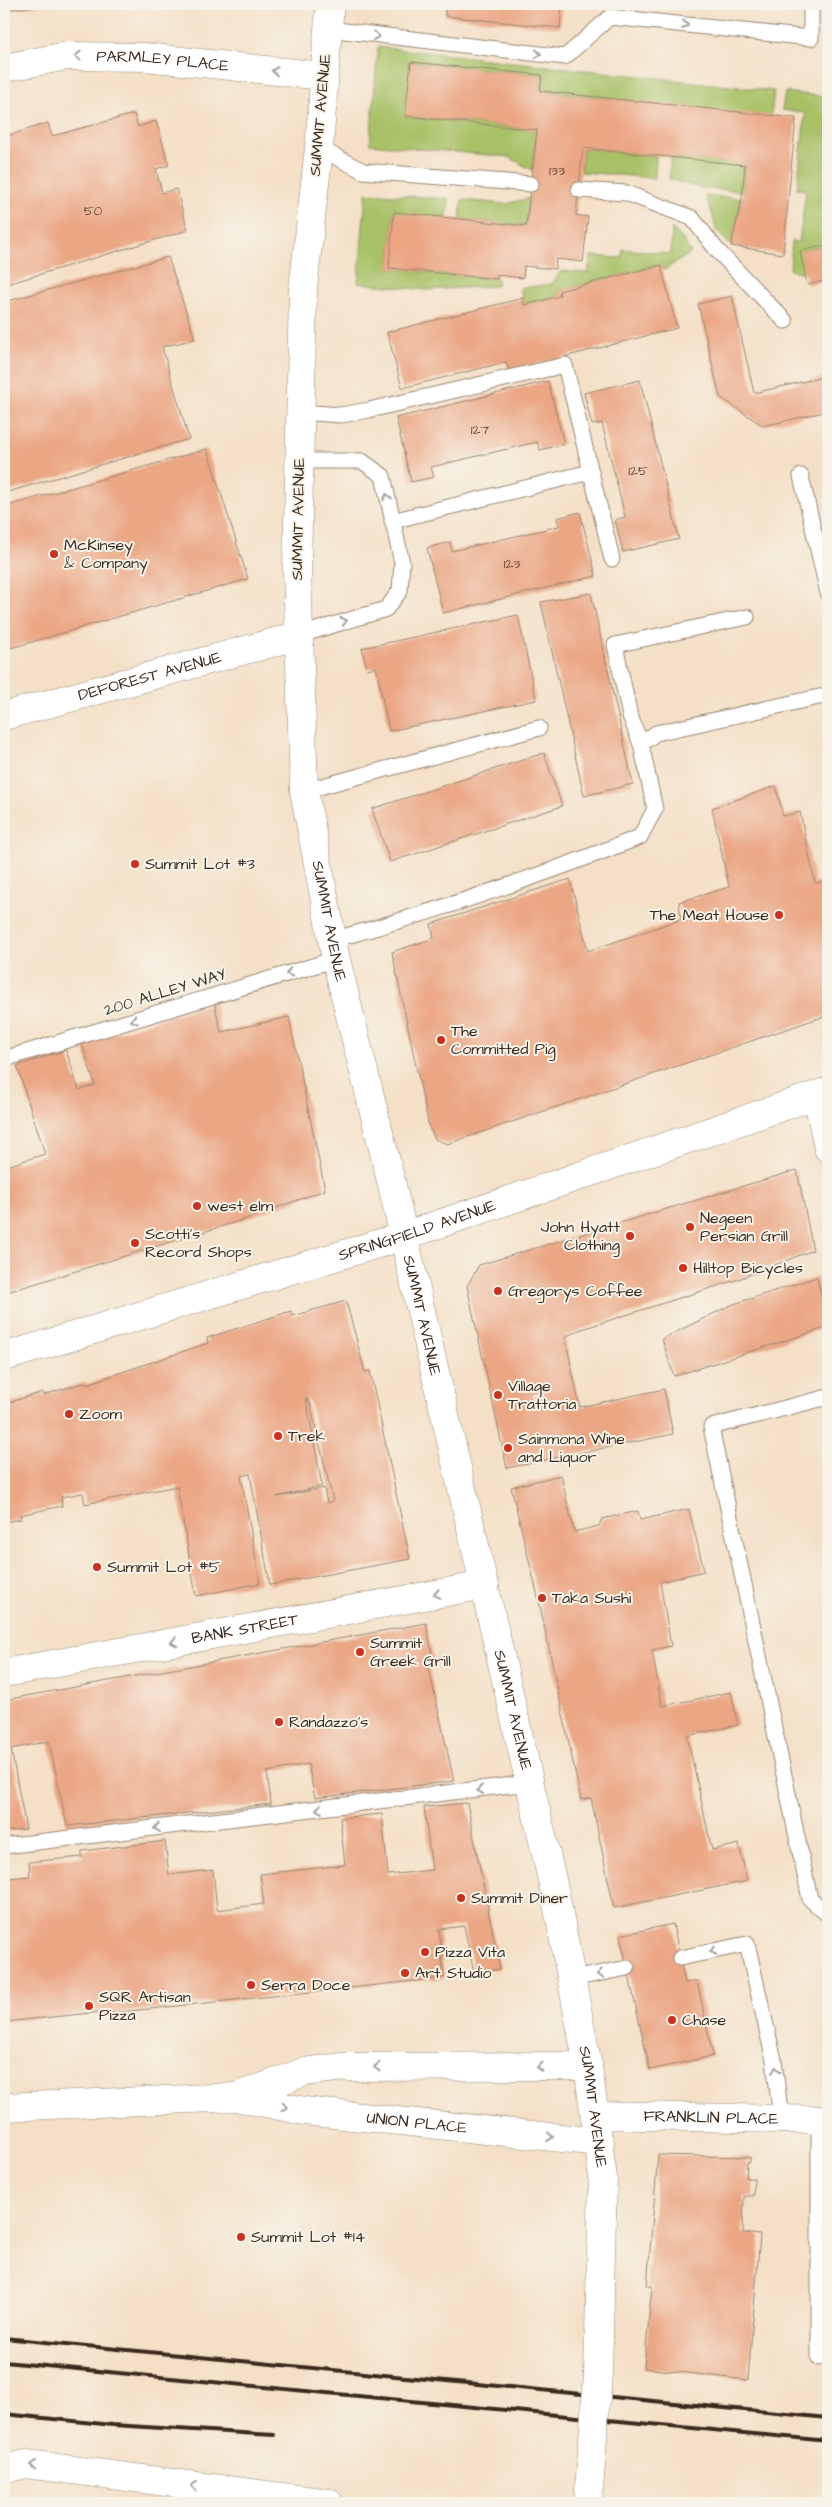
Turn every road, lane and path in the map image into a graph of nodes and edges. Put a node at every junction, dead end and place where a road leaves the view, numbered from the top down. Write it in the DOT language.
graph roads {
  1 [pos="811,4"];
  2 [pos="329,17"];
  3 [pos="4,68"];
  4 [pos="323,76"];
  5 [pos="319,148"];
  6 [pos="531,184"];
  7 [pos="579,190"];
  8 [pos="785,322"];
  9 [pos="300,412"];
  10 [pos="298,461"];
  11 [pos="590,472"];
  12 [pos="801,476"];
  13 [pos="392,521"];
  14 [pos="612,558"];
  15 [pos="828,593"];
  16 [pos="747,616"];
  17 [pos="297,636"];
  18 [pos="828,696"];
  19 [pos="4,716"];
  20 [pos="539,728"];
  21 [pos="641,744"];
  22 [pos="304,791"];
  23 [pos="334,949"];
  24 [pos="4,1059"];
  25 [pos="823,1093"];
  26 [pos="828,1148"];
  27 [pos="404,1236"];
  28 [pos="4,1357"];
  29 [pos="828,1397"];
  30 [pos="486,1585"];
  31 [pos="4,1673"];
  32 [pos="528,1783"];
  33 [pos="4,1846"];
  34 [pos="828,1915"];
  35 [pos="680,1958"];
  36 [pos="627,1968"];
  37 [pos="572,1979"];
  38 [pos="588,2066"];
  39 [pos="236,2096"];
  40 [pos="4,2107"];
  41 [pos="595,2115"];
  42 [pos="781,2119"];
  43 [pos="824,2120"];
  44 [pos="600,2142"];
  45 [pos="819,2358"];
  46 [pos="4,2470"];
  47 [pos="329,2503"];
  48 [pos="588,2503"];
  2 -- 1 [label="lane, one-way"];
  2 -- 4 [label="street, SUMMIT AVENUE"];
  4 -- 3 [label="street, PARMLEY PLACE, one-way"];
  4 -- 5 [label="street, SUMMIT AVENUE"];
  5 -- 6 [label="lane"];
  5 -- 9 [label="street, SUMMIT AVENUE"];
  7 -- 8 [label="lane"];
  9 -- 10 [label="street, SUMMIT AVENUE"];
  9 -- 11 [label="lane"];
  13 -- 10 [label="lane, one-way"];
  10 -- 17 [label="street, SUMMIT AVENUE"];
  11 -- 13 [label="lane"];
  11 -- 14 [label="lane"];
  12 -- 15 [label="lane"];
  17 -- 13 [label="lane, one-way"];
  16 -- 21 [label="lane, 200 ALLEY WAY"];
  17 -- 19 [label="street, DEFOREST AVENUE"];
  17 -- 22 [label="street, SUMMIT AVENUE"];
  18 -- 21 [label="lane"];
  20 -- 22 [label="lane"];
  21 -- 23 [label="lane, 200 ALLEY WAY"];
  22 -- 23 [label="street, SUMMIT AVENUE"];
  23 -- 24 [label="lane, 200 ALLEY WAY, one-way"];
  23 -- 27 [label="street, SUMMIT AVENUE"];
  25 -- 26 [label="street"];
  25 -- 27 [label="street, SPRINGFIELD AVENUE"];
  27 -- 28 [label="street, SPRINGFIELD AVENUE"];
  27 -- 30 [label="street, SUMMIT AVENUE"];
  29 -- 34 [label="lane"];
  30 -- 31 [label="street, BANK STREET, one-way"];
  30 -- 32 [label="street, SUMMIT AVENUE"];
  32 -- 33 [label="lane, one-way"];
  32 -- 37 [label="street, SUMMIT AVENUE"];
  42 -- 35 [label="lane, one-way"];
  36 -- 37 [label="lane, one-way"];
  37 -- 38 [label="street, SUMMIT AVENUE"];
  38 -- 39 [label="street, UNION PLACE, one-way"];
  38 -- 41 [label="street, SUMMIT AVENUE"];
  39 -- 40 [label="street, UNION PLACE"];
  39 -- 44 [label="street, UNION PLACE, one-way"];
  41 -- 42 [label="street, FRANKLIN PLACE"];
  41 -- 44 [label="street, SUMMIT AVENUE"];
  42 -- 43 [label="street, FRANKLIN PLACE"];
  43 -- 45 [label="lane"];
  44 -- 48 [label="street, SUMMIT AVENUE, bridge"];
  47 -- 46 [label="street, one-way"];
}
